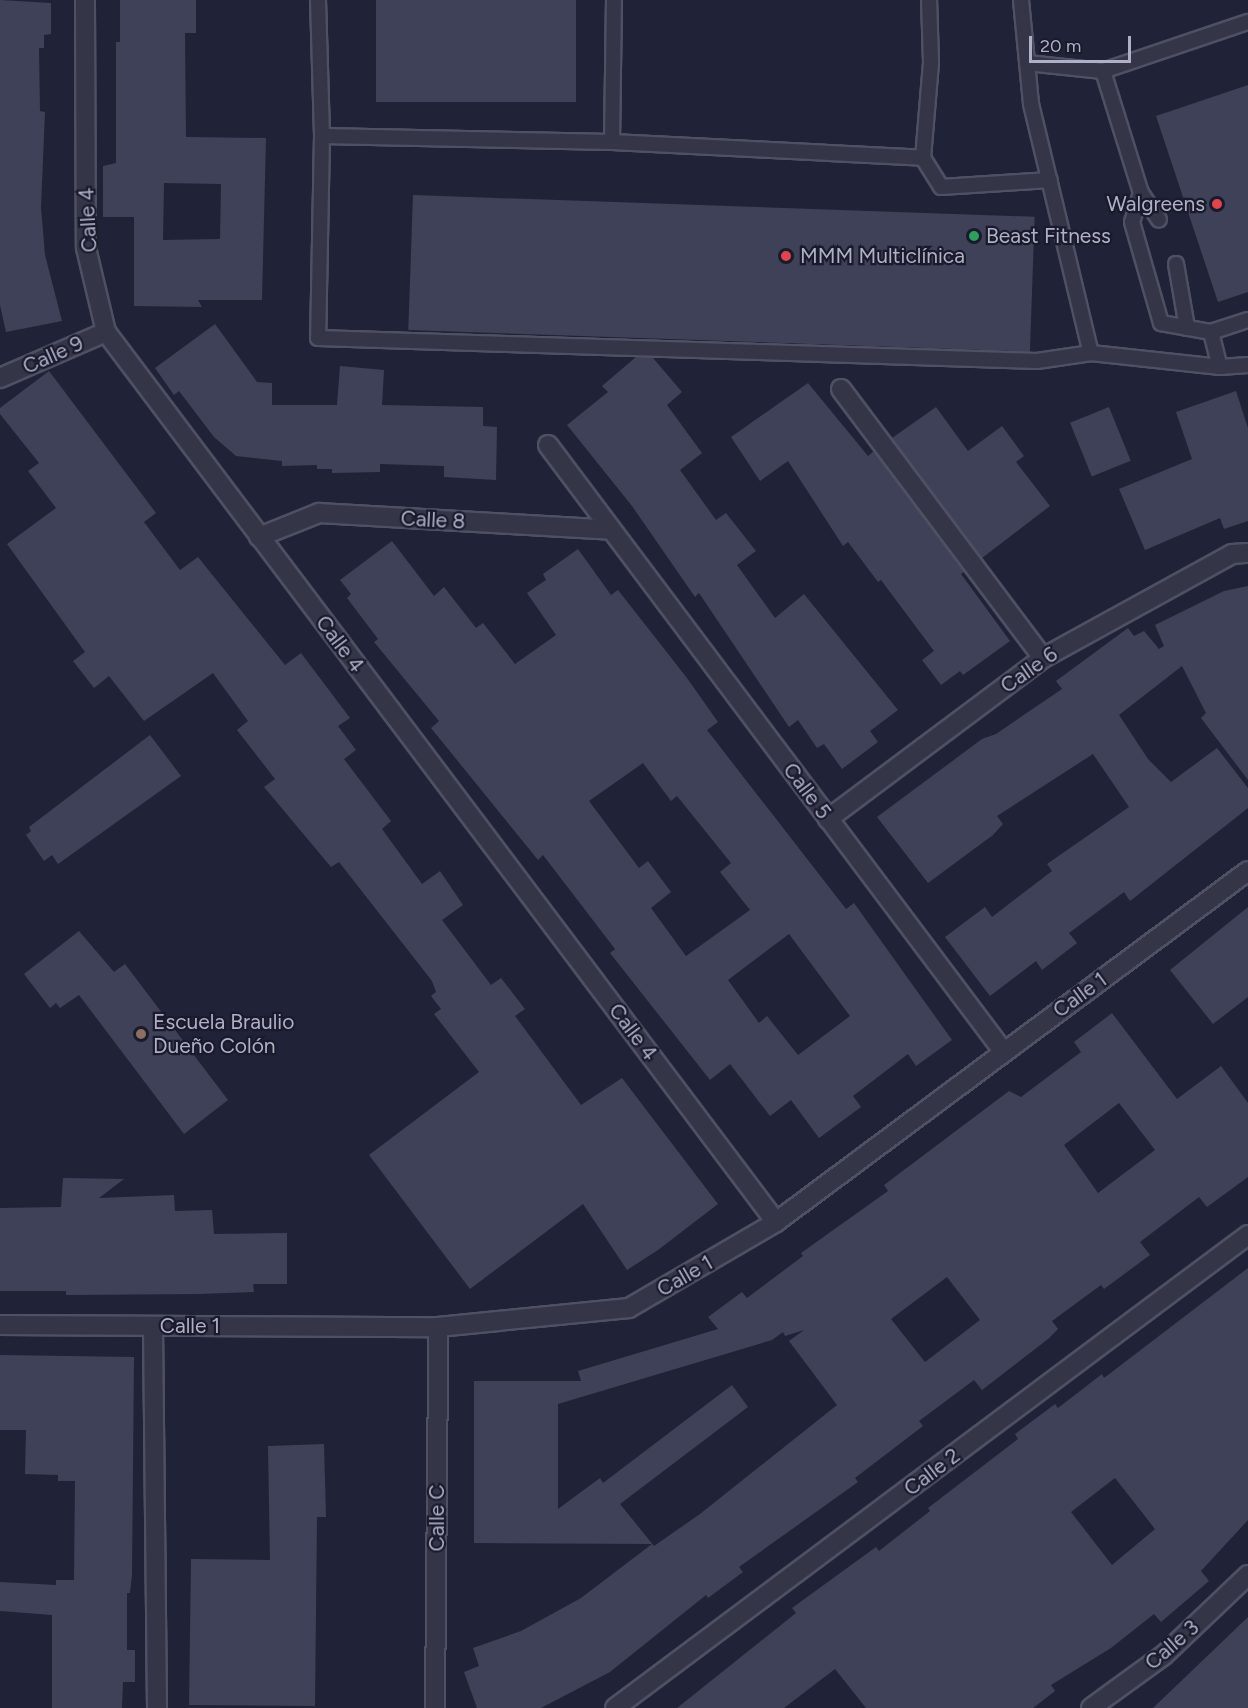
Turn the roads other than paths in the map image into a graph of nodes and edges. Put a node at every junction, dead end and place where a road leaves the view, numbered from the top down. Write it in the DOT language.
graph roads {
  1 [pos="85,0"];
  2 [pos="318,0"];
  3 [pos="614,0"];
  4 [pos="929,0"];
  5 [pos="1021,0"];
  6 [pos="1248,22"];
  7 [pos="1027,63"];
  8 [pos="1103,71"];
  9 [pos="322,136"];
  10 [pos="612,142"];
  11 [pos="923,158"];
  12 [pos="1050,180"];
  13 [pos="1141,193"];
  14 [pos="1159,220"];
  15 [pos="1176,264"];
  16 [pos="1248,320"];
  17 [pos="1187,328"];
  18 [pos="106,332"];
  19 [pos="1211,332"];
  20 [pos="1092,353"];
  21 [pos="1248,365"];
  22 [pos="1220,367"];
  23 [pos="0,378"];
  24 [pos="841,390"];
  25 [pos="548,445"];
  26 [pos="611,530"];
  27 [pos="259,537"];
  28 [pos="1248,554"];
  29 [pos="1043,658"];
  30 [pos="828,819"];
  31 [pos="1248,871"];
  32 [pos="1004,1051"];
  33 [pos="776,1222"];
  34 [pos="1248,1234"];
  35 [pos="0,1325"];
  36 [pos="153,1326"];
  37 [pos="438,1327"];
  38 [pos="1248,1575"];
  39 [pos="157,1708"];
  40 [pos="435,1708"];
  41 [pos="615,1708"];
  42 [pos="1091,1708"];
  1 -- 18 [label="street, Calle 4"];
  2 -- 9 [label="lane"];
  3 -- 10 [label="lane"];
  4 -- 11 [label="lane"];
  5 -- 7 [label="lane"];
  6 -- 8 [label="lane"];
  7 -- 8 [label="lane"];
  7 -- 12 [label="lane"];
  8 -- 13 [label="lane"];
  9 -- 10 [label="lane"];
  9 -- 20 [label="lane"];
  10 -- 11 [label="lane"];
  11 -- 12 [label="lane"];
  12 -- 20 [label="lane"];
  13 -- 14 [label="lane"];
  13 -- 17 [label="lane"];
  15 -- 17 [label="lane"];
  16 -- 19 [label="lane"];
  17 -- 19 [label="lane"];
  18 -- 23 [label="street, Calle 9"];
  18 -- 27 [label="street, Calle 4"];
  19 -- 22 [label="lane"];
  20 -- 22 [label="lane"];
  21 -- 22 [label="lane"];
  24 -- 29 [label="street"];
  25 -- 26 [label="street, Calle 5"];
  26 -- 27 [label="street, Calle 8"];
  26 -- 30 [label="street, Calle 5"];
  27 -- 33 [label="street, Calle 4"];
  28 -- 29 [label="street, Calle 6"];
  29 -- 30 [label="street, Calle 6"];
  30 -- 32 [label="street, Calle 5"];
  31 -- 32 [label="street, Calle 1"];
  32 -- 33 [label="street, Calle 1"];
  33 -- 37 [label="street, Calle 1"];
  34 -- 41 [label="street, Calle 2"];
  35 -- 36 [label="street, Calle 1"];
  36 -- 37 [label="street, Calle 1"];
  36 -- 39 [label="street"];
  37 -- 40 [label="street, Calle C"];
  38 -- 42 [label="street, Calle 3"];
}
